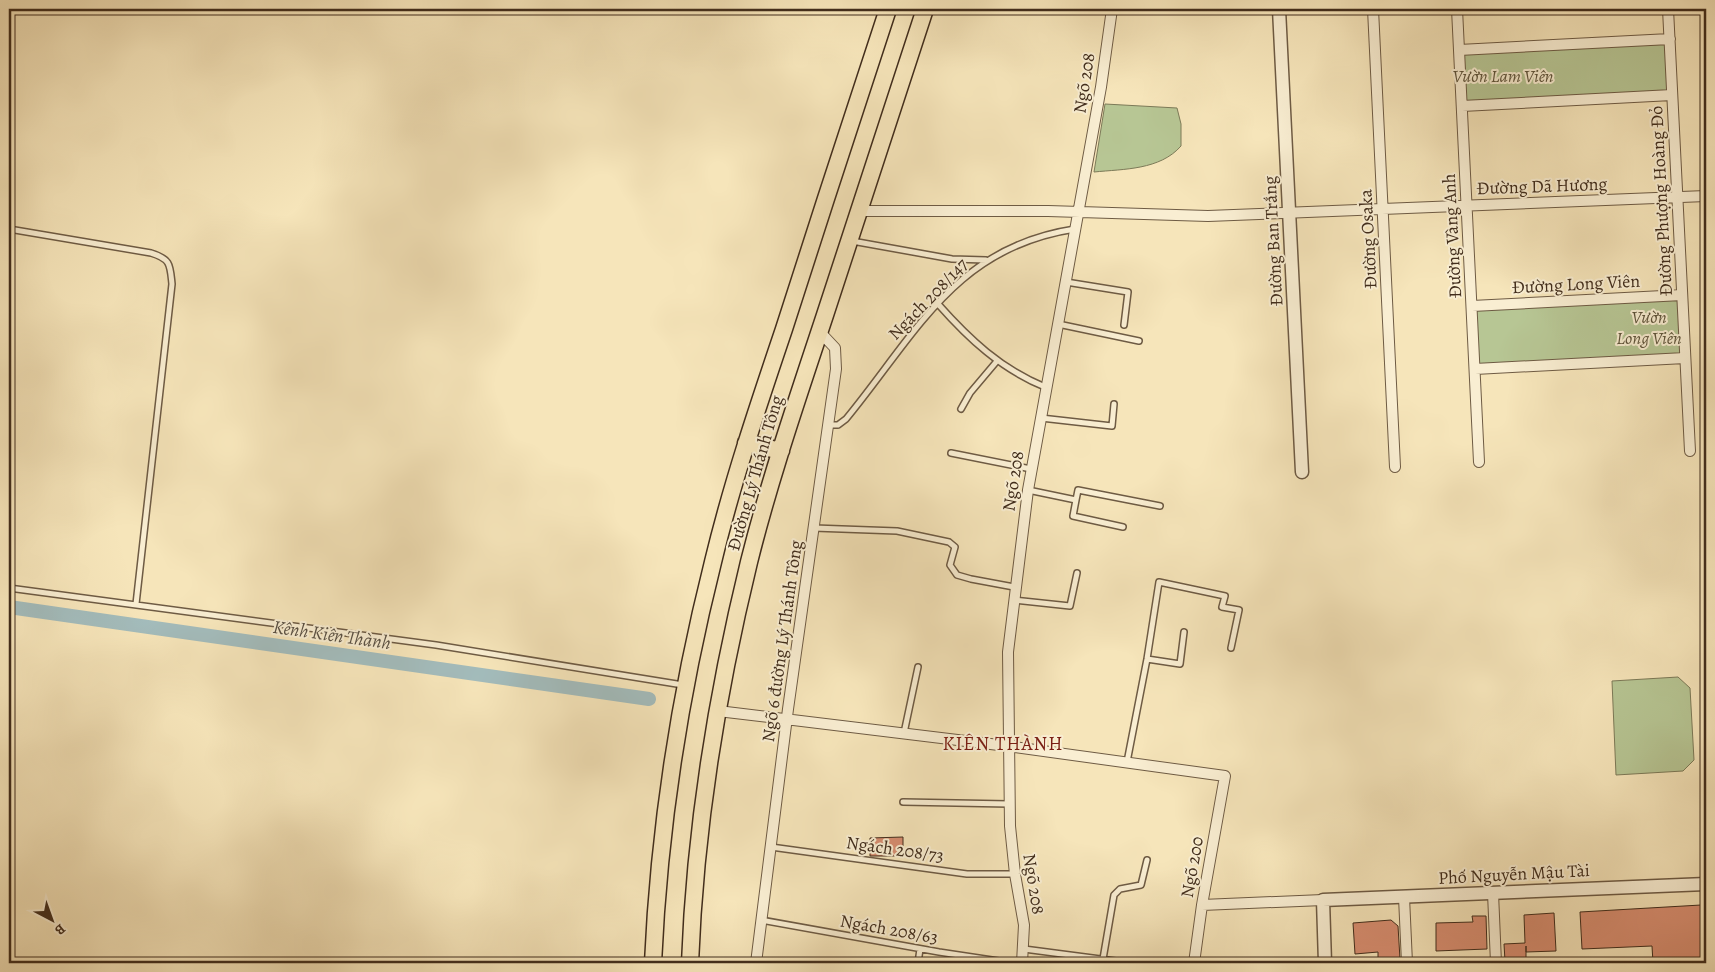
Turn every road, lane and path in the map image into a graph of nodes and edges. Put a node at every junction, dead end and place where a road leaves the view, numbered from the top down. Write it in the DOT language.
graph roads {
  1 [pos="888,9"];
  2 [pos="925,9"];
  3 [pos="1112,9"];
  4 [pos="1279,9"];
  5 [pos="1373,9"];
  6 [pos="1457,9"];
  7 [pos="1668,9"];
  8 [pos="1670,39"];
  9 [pos="1459,50"];
  10 [pos="1672,95"];
  11 [pos="1462,106"];
  12 [pos="1706,196"];
  13 [pos="1678,197"];
  14 [pos="1467,206"];
  15 [pos="1383,209"];
  16 [pos="859,211"];
  17 [pos="1078,212"];
  18 [pos="1289,213"];
  19 [pos="9,229"];
  20 [pos="1076,229"];
  21 [pos="849,240"];
  22 [pos="986,260"];
  23 [pos="1066,282"];
  24 [pos="1682,295"];
  25 [pos="938,304"];
  26 [pos="1472,306"];
  27 [pos="1058,324"];
  28 [pos="1124,325"];
  29 [pos="819,331"];
  30 [pos="1138,341"];
  31 [pos="1685,358"];
  32 [pos="997,361"];
  33 [pos="1475,369"];
  34 [pos="1045,387"];
  35 [pos="1114,404"];
  36 [pos="961,409"];
  37 [pos="1041,418"];
  38 [pos="828,425"];
  39 [pos="746,443"];
  40 [pos="781,451"];
  41 [pos="1690,451"];
  42 [pos="951,453"];
  43 [pos="1479,462"];
  44 [pos="1395,467"];
  45 [pos="1031,469"];
  46 [pos="1302,472"];
  47 [pos="1028,490"];
  48 [pos="1076,500"];
  49 [pos="1160,506"];
  50 [pos="1123,527"];
  51 [pos="814,528"];
  52 [pos="1077,573"];
  53 [pos="1014,587"];
  54 [pos="9,588"];
  55 [pos="1013,600"];
  56 [pos="136,604"];
  57 [pos="1184,632"];
  58 [pos="1231,648"];
  59 [pos="1147,659"];
  60 [pos="918,667"];
  61 [pos="686,685"];
  62 [pos="718,711"];
  63 [pos="787,719"];
  64 [pos="904,733"];
  65 [pos="1008,746"];
  66 [pos="1127,762"];
  67 [pos="903,802"];
  68 [pos="1009,804"];
  69 [pos="771,847"];
  70 [pos="1147,860"];
  71 [pos="1015,874"];
  72 [pos="1706,884"];
  73 [pos="1493,893"];
  74 [pos="1404,897"];
  75 [pos="1322,900"];
  76 [pos="1202,906"];
  77 [pos="761,920"];
  78 [pos="920,949"];
  79 [pos="1024,949"];
  80 [pos="1103,960"];
  81 [pos="653,963"];
  82 [pos="690,963"];
  83 [pos="756,963"];
  84 [pos="918,963"];
  85 [pos="1012,963"];
  86 [pos="1022,963"];
  87 [pos="1129,963"];
  88 [pos="1194,963"];
  89 [pos="1325,963"];
  90 [pos="1407,963"];
  91 [pos="1496,963"];
  1 -- 39 [label="main road, Đường Lý Thánh Tông"];
  2 -- 16 [label="main road, Đường Lý Thánh Tông"];
  3 -- 17 [label="street, Ngõ 208"];
  4 -- 18 [label="street, Đường Ban Trắng"];
  5 -- 15 [label="street, Đường Osaka"];
  6 -- 9 [label="street, Đường Vàng Anh"];
  7 -- 8 [label="street, Đường Phượng Hoàng Đỏ"];
  8 -- 9 [label="street"];
  8 -- 10 [label="street, Đường Phượng Hoàng Đỏ"];
  9 -- 11 [label="street, Đường Vàng Anh"];
  10 -- 11 [label="street"];
  10 -- 13 [label="street, Đường Phượng Hoàng Đỏ"];
  11 -- 14 [label="street, Đường Vàng Anh"];
  12 -- 13 [label="street, Đường Dã Hương"];
  13 -- 14 [label="street, Đường Dã Hương"];
  13 -- 24 [label="street, Đường Phượng Hoàng Đỏ"];
  14 -- 15 [label="street, Đường Dã Hương"];
  14 -- 26 [label="street, Đường Vàng Anh"];
  15 -- 18 [label="street, Đường Dã Hương"];
  15 -- 44 [label="street, Đường Osaka"];
  16 -- 17 [label="street, Đường Dã Hương"];
  16 -- 21 [label="main road, Đường Lý Thánh Tông"];
  17 -- 18 [label="street, Đường Dã Hương"];
  17 -- 20 [label="street, Ngõ 208"];
  18 -- 46 [label="street, Đường Ban Trắng"];
  19 -- 56 [label="lane"];
  20 -- 22 [label="lane, Ngách 208/147"];
  20 -- 23 [label="street, Ngõ 208"];
  21 -- 22 [label="lane"];
  21 -- 29 [label="main road, Đường Lý Thánh Tông"];
  22 -- 25 [label="lane, Ngách 208/147"];
  23 -- 27 [label="street, Ngõ 208"];
  23 -- 28 [label="lane"];
  24 -- 26 [label="street, Đường Long Viên"];
  24 -- 31 [label="street, Đường Phượng Hoàng Đỏ"];
  25 -- 32 [label="lane"];
  25 -- 38 [label="lane, Ngách 208/147"];
  26 -- 33 [label="street, Đường Vàng Anh"];
  27 -- 30 [label="lane"];
  27 -- 34 [label="street, Ngõ 208"];
  29 -- 38 [label="street, Ngõ 6 đường Lý Thánh Tông"];
  29 -- 40 [label="main road, Đường Lý Thánh Tông"];
  31 -- 33 [label="street"];
  31 -- 41 [label="street, Đường Phượng Hoàng Đỏ"];
  32 -- 34 [label="lane"];
  32 -- 36 [label="lane"];
  33 -- 43 [label="street, Đường Vàng Anh"];
  34 -- 37 [label="street, Ngõ 208"];
  35 -- 37 [label="lane"];
  37 -- 45 [label="street, Ngõ 208"];
  38 -- 51 [label="street, Ngõ 6 đường Lý Thánh Tông"];
  39 -- 40 [label="main road"];
  39 -- 61 [label="main road, Đường Lý Thánh Tông"];
  40 -- 62 [label="main road, Đường Lý Thánh Tông"];
  42 -- 45 [label="lane"];
  45 -- 47 [label="street, Ngõ 208"];
  47 -- 48 [label="lane"];
  47 -- 53 [label="street, Ngõ 208"];
  48 -- 49 [label="lane"];
  48 -- 50 [label="lane"];
  51 -- 53 [label="lane"];
  51 -- 63 [label="street, Ngõ 6 đường Lý Thánh Tông"];
  52 -- 55 [label="lane"];
  53 -- 55 [label="street, Ngõ 208"];
  54 -- 56 [label="lane"];
  55 -- 65 [label="street, Ngõ 208"];
  56 -- 61 [label="lane"];
  57 -- 59 [label="lane"];
  58 -- 59 [label="lane"];
  59 -- 66 [label="lane"];
  60 -- 64 [label="lane"];
  61 -- 81 [label="main road, Đường Lý Thánh Tông"];
  62 -- 63 [label="street"];
  62 -- 82 [label="main road, Đường Lý Thánh Tông"];
  63 -- 64 [label="street"];
  63 -- 69 [label="street, Ngõ 6 đường Lý Thánh Tông"];
  64 -- 65 [label="street"];
  65 -- 66 [label="street"];
  65 -- 68 [label="street, Ngõ 208"];
  66 -- 76 [label="street, Ngõ 200"];
  67 -- 68 [label="lane"];
  68 -- 71 [label="street, Ngõ 208"];
  69 -- 71 [label="lane, Ngách 208/73"];
  69 -- 77 [label="street, Ngõ 6 đường Lý Thánh Tông"];
  70 -- 80 [label="lane"];
  71 -- 79 [label="street, Ngõ 208"];
  72 -- 73 [label="street, Phố Nguyễn Mậu Tài"];
  73 -- 74 [label="street, Phố Nguyễn Mậu Tài"];
  73 -- 91 [label="street"];
  74 -- 75 [label="street, Phố Nguyễn Mậu Tài"];
  74 -- 90 [label="street"];
  75 -- 76 [label="street"];
  75 -- 89 [label="street"];
  76 -- 88 [label="street, Ngõ 200"];
  77 -- 78 [label="lane, Ngách 208/63"];
  77 -- 83 [label="street, Ngõ 6 đường Lý Thánh Tông"];
  78 -- 84 [label="lane"];
  78 -- 85 [label="lane, Ngách 208/63"];
  79 -- 80 [label="lane"];
  79 -- 86 [label="street, Ngõ 208"];
  80 -- 87 [label="lane"];
}
